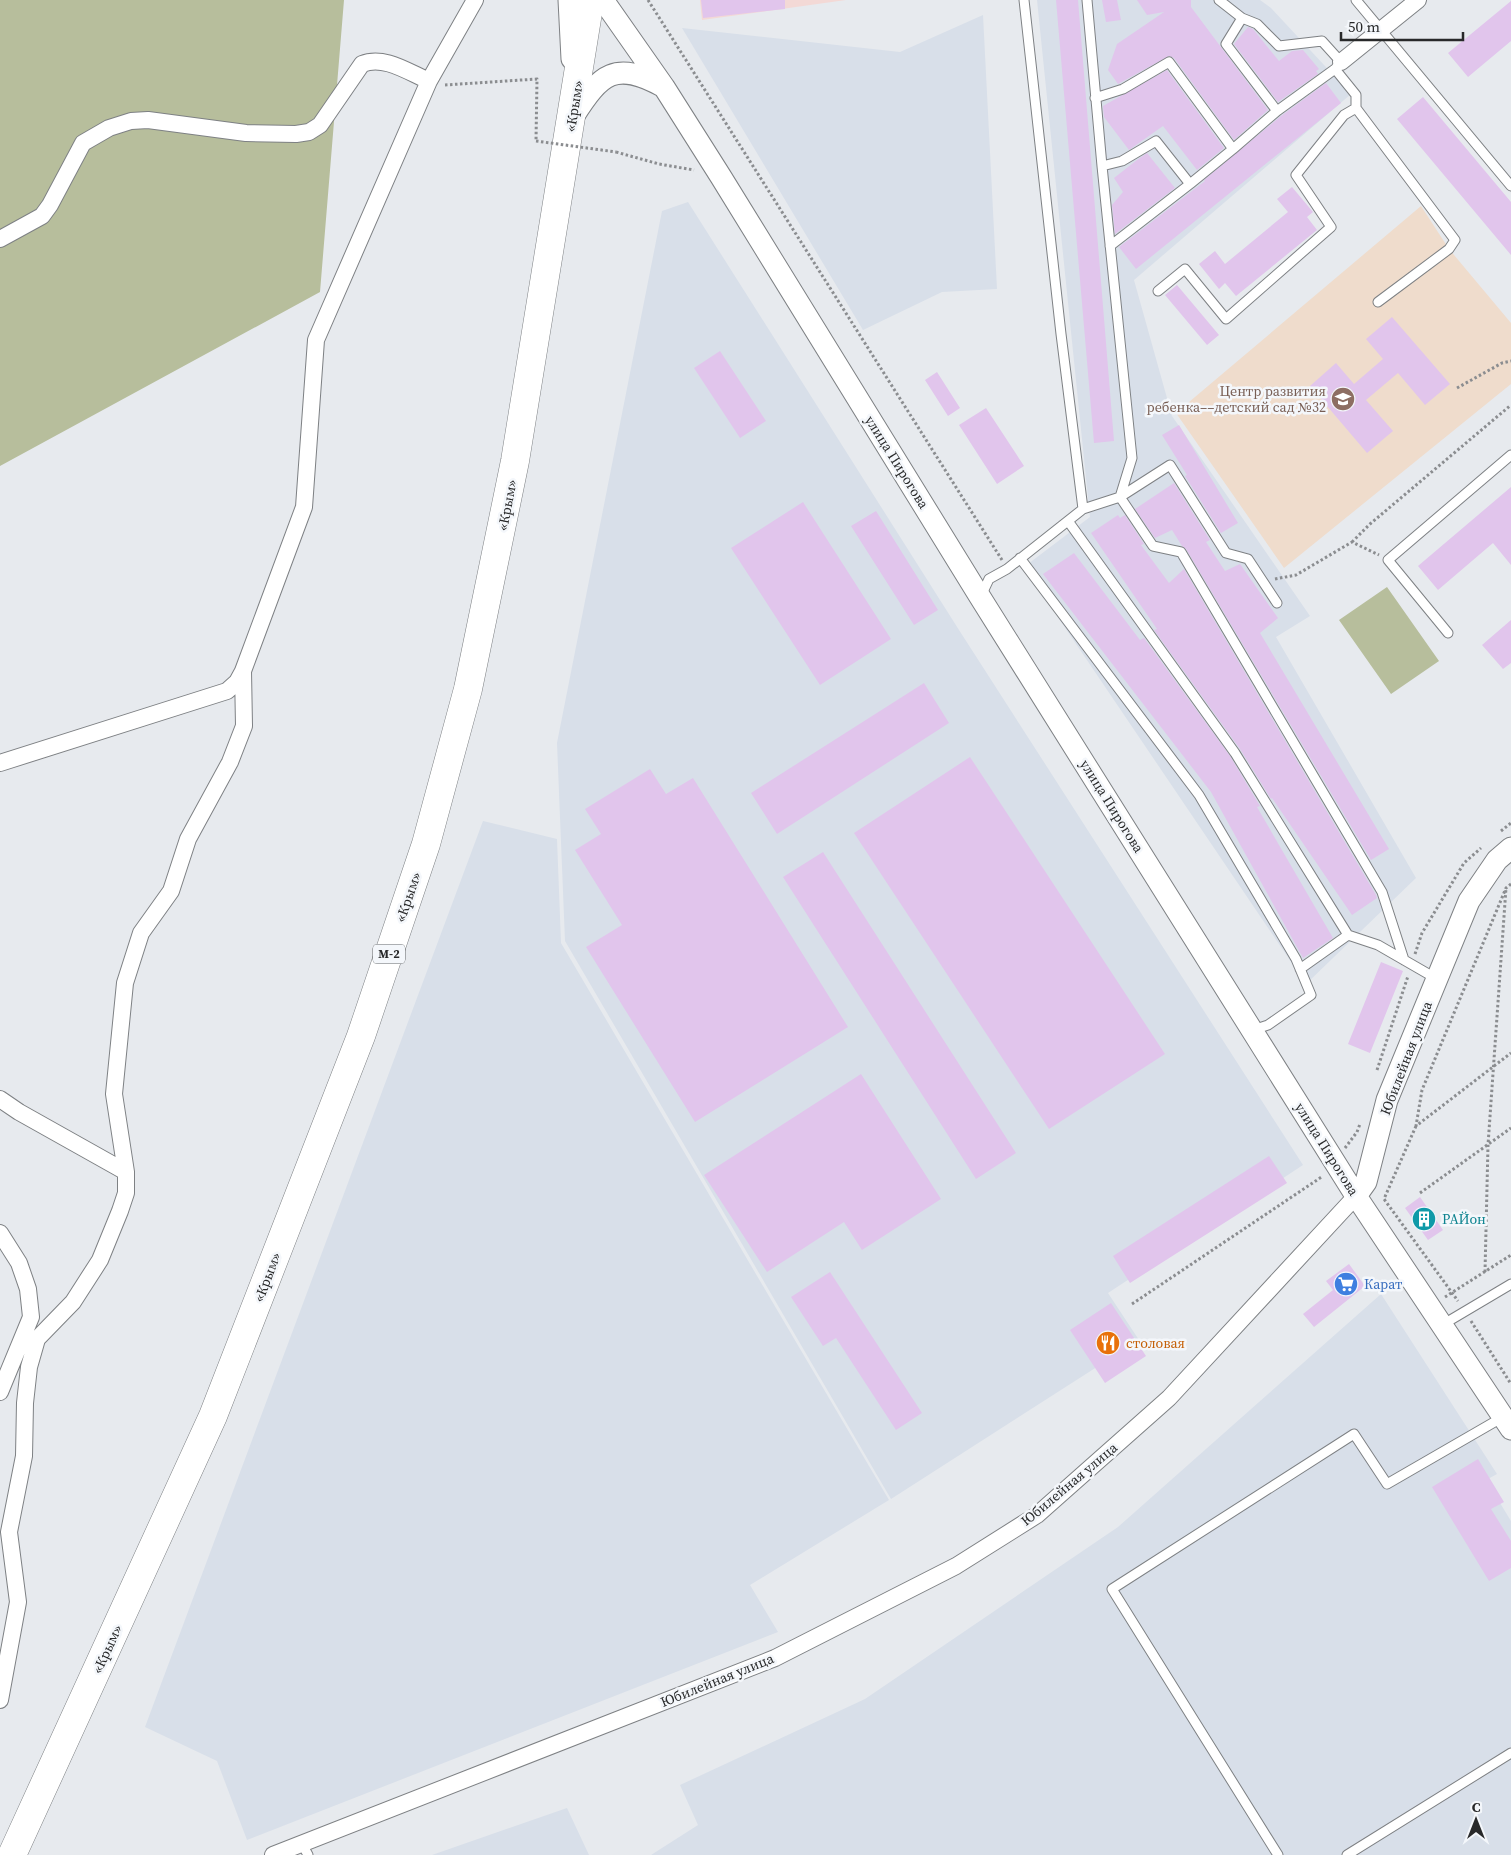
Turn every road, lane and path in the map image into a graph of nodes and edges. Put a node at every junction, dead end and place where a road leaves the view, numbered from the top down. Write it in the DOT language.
graph roads {
  1 [pos="475,0"];
  2 [pos="569,0"];
  3 [pos="590,0"];
  4 [pos="603,0"];
  5 [pos="618,0"];
  6 [pos="648,0"];
  7 [pos="1024,0"];
  8 [pos="1087,0"];
  9 [pos="1219,0"];
  10 [pos="1356,0"];
  11 [pos="1418,0"];
  12 [pos="1242,18"];
  13 [pos="1381,30"];
  14 [pos="1338,66"];
  15 [pos="429,81"];
  16 [pos="664,87"];
  17 [pos="1096,98"];
  18 [pos="1356,108"];
  19 [pos="1277,111"];
  20 [pos="572,117"];
  21 [pos="1233,149"];
  22 [pos="1102,166"];
  23 [pos="721,177"];
  24 [pos="1190,184"];
  25 [pos="1511,186"];
  26 [pos="0,239"];
  27 [pos="1110,246"];
  28 [pos="1158,291"];
  29 [pos="1378,302"];
  30 [pos="1511,361"];
  31 [pos="1457,388"];
  32 [pos="1511,405"];
  33 [pos="1511,455"];
  34 [pos="1120,497"];
  35 [pos="1083,510"];
  36 [pos="1068,521"];
  37 [pos="1352,542"];
  38 [pos="1020,558"];
  39 [pos="1388,560"];
  40 [pos="1007,569"];
  41 [pos="1266,585"];
  42 [pos="980,597"];
  43 [pos="1277,603"];
  44 [pos="1448,633"];
  45 [pos="243,671"];
  46 [pos="0,763"];
  47 [pos="1511,823"];
  48 [pos="1504,841"];
  49 [pos="1484,846"];
  50 [pos="1511,884"];
  51 [pos="1506,888"];
  52 [pos="1348,935"];
  53 [pos="1408,962"];
  54 [pos="1300,969"];
  55 [pos="1437,979"];
  56 [pos="1252,1030"];
  57 [pos="1511,1053"];
  58 [pos="1493,1068"];
  59 [pos="1376,1076"];
  60 [pos="0,1100"];
  61 [pos="1360,1123"];
  62 [pos="1416,1126"];
  63 [pos="1511,1128"];
  64 [pos="1488,1145"];
  65 [pos="1334,1161"];
  66 [pos="126,1172"];
  67 [pos="1420,1193"];
  68 [pos="1356,1196"];
  69 [pos="0,1234"];
  70 [pos="1511,1255"];
  71 [pos="1485,1272"];
  72 [pos="1511,1284"];
  73 [pos="1453,1292"];
  74 [pos="1132,1304"];
  75 [pos="1429,1306"];
  76 [pos="1465,1312"];
  77 [pos="1442,1326"];
  78 [pos="1511,1384"];
  79 [pos="0,1392"];
  80 [pos="0,1396"];
  81 [pos="25,1403"];
  82 [pos="1507,1423"];
  83 [pos="0,1700"];
  84 [pos="1511,1753"];
  85 [pos="305,1849"];
  86 [pos="12,1855"];
  87 [pos="273,1855"];
  88 [pos="1278,1855"];
  89 [pos="1347,1855"];
  1 -- 15 [label="street"];
  2 -- 20 [label="street"];
  3 -- 20 [label="highway, «Крым» / М-2"];
  4 -- 16 [label="street"];
  5 -- 16 [label="street"];
  6 -- 40 [label="path"];
  7 -- 35 [label="lane"];
  8 -- 17 [label="lane"];
  9 -- 12 [label="lane"];
  10 -- 13 [label="lane"];
  11 -- 13 [label="street"];
  12 -- 14 [label="lane"];
  12 -- 19 [label="lane"];
  13 -- 14 [label="street"];
  13 -- 25 [label="lane"];
  14 -- 18 [label="lane"];
  14 -- 19 [label="lane"];
  15 -- 23 [label="path, bridge"];
  15 -- 26 [label="street"];
  15 -- 45 [label="street"];
  16 -- 20 [label="street"];
  16 -- 23 [label="street, улица Пирогова"];
  17 -- 21 [label="lane"];
  17 -- 22 [label="lane"];
  18 -- 28 [label="lane"];
  18 -- 29 [label="lane"];
  19 -- 21 [label="lane"];
  20 -- 86 [label="highway, «Крым» / М-2"];
  21 -- 24 [label="lane"];
  22 -- 24 [label="lane"];
  22 -- 27 [label="lane"];
  23 -- 42 [label="street, улица Пирогова"];
  24 -- 27 [label="lane"];
  27 -- 34 [label="lane"];
  30 -- 31 [label="path"];
  32 -- 37 [label="path"];
  33 -- 39 [label="lane"];
  34 -- 35 [label="lane"];
  34 -- 41 [label="lane"];
  34 -- 53 [label="lane"];
  35 -- 36 [label="lane"];
  36 -- 38 [label="lane"];
  36 -- 52 [label="lane"];
  37 -- 39 [label="path"];
  37 -- 41 [label="path"];
  38 -- 40 [label="lane"];
  38 -- 54 [label="lane"];
  39 -- 44 [label="lane"];
  40 -- 42 [label="lane"];
  41 -- 43 [label="lane"];
  42 -- 56 [label="street, улица Пирогова"];
  45 -- 46 [label="street"];
  45 -- 66 [label="street"];
  47 -- 48 [label="path"];
  48 -- 55 [label="street, Юбилейная улица"];
  49 -- 53 [label="path"];
  50 -- 51 [label="path"];
  51 -- 58 [label="path"];
  51 -- 62 [label="path"];
  52 -- 53 [label="lane"];
  52 -- 54 [label="lane"];
  53 -- 55 [label="lane"];
  53 -- 59 [label="path"];
  54 -- 56 [label="lane"];
  55 -- 68 [label="street, Юбилейная улица"];
  56 -- 65 [label="street, улица Пирогова"];
  57 -- 58 [label="path"];
  58 -- 62 [label="path"];
  58 -- 64 [label="path"];
  60 -- 66 [label="street"];
  61 -- 65 [label="path"];
  62 -- 73 [label="path"];
  63 -- 64 [label="path"];
  64 -- 67 [label="path"];
  64 -- 71 [label="path"];
  65 -- 68 [label="street, улица Пирогова"];
  65 -- 74 [label="path"];
  66 -- 81 [label="street"];
  68 -- 75 [label="street, улица Пирогова"];
  68 -- 85 [label="street, Юбилейная улица"];
  69 -- 79 [label="street"];
  70 -- 71 [label="path"];
  71 -- 73 [label="path"];
  72 -- 76 [label="lane"];
  73 -- 75 [label="path"];
  73 -- 76 [label="path"];
  75 -- 77 [label="street, улица Пирогова"];
  76 -- 77 [label="lane"];
  76 -- 78 [label="path"];
  77 -- 82 [label="street, улица Пирогова"];
  80 -- 81 [label="street"];
  81 -- 83 [label="street"];
  82 -- 88 [label="lane"];
  84 -- 89 [label="lane"];
  85 -- 87 [label="street, Юбилейная улица"];
}
